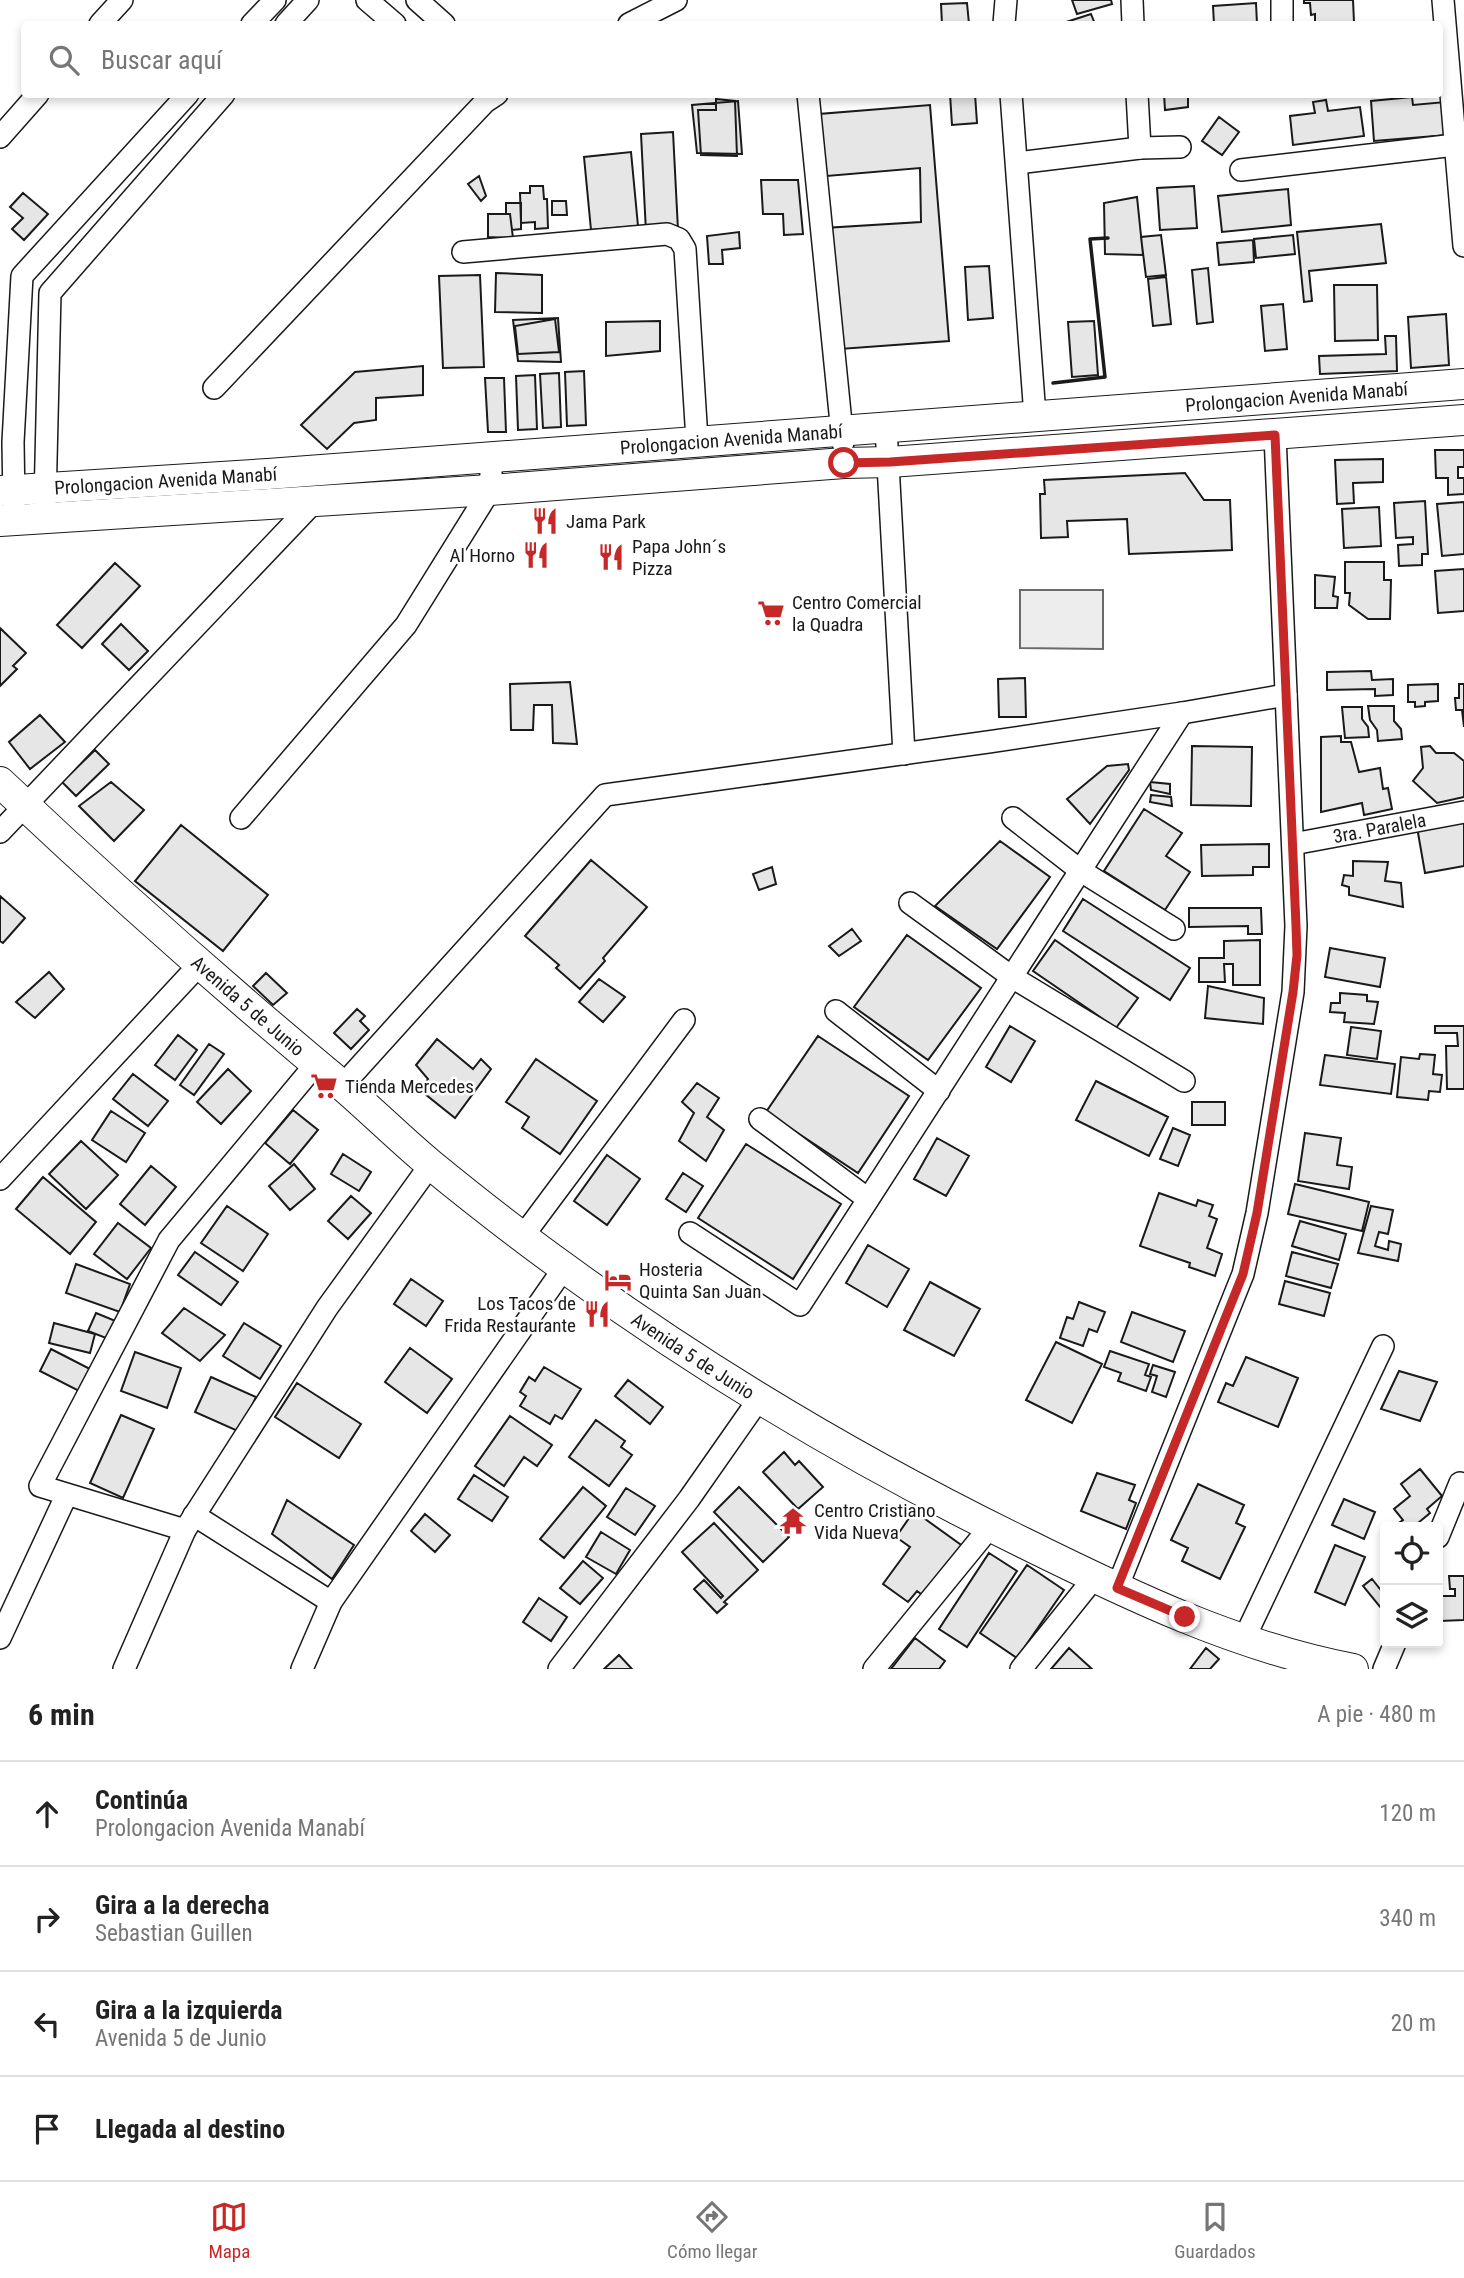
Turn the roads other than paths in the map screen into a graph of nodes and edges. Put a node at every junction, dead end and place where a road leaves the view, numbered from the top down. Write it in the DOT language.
graph roads {
  1 [pos="122,0"];
  2 [pos="275,0"];
  3 [pos="308,0"];
  4 [pos="367,0"];
  5 [pos="416,0"];
  6 [pos="676,0"];
  7 [pos="1006,0"];
  8 [pos="1132,0"];
  9 [pos="1282,0"];
  10 [pos="1443,0"];
  11 [pos="103,21"];
  12 [pos="256,21"];
  13 [pos="289,21"];
  14 [pos="392,21"];
  15 [pos="440,21"];
  16 [pos="635,21"];
  17 [pos="1004,21"];
  18 [pos="1133,21"];
  19 [pos="1282,21"];
  20 [pos="34,98"];
  21 [pos="184,98"];
  22 [pos="221,98"];
  23 [pos="485,98"];
  24 [pos="808,98"];
  25 [pos="1010,98"];
  26 [pos="1137,98"];
  27 [pos="0,137"];
  28 [pos="1455,145"];
  29 [pos="1180,146"];
  30 [pos="1140,148"];
  31 [pos="1017,163"];
  32 [pos="1241,170"];
  33 [pos="1464,246"];
  34 [pos="463,252"];
  35 [pos="1464,384"];
  36 [pos="214,388"];
  37 [pos="1035,416"];
  38 [pos="1464,420"];
  39 [pos="886,428"];
  40 [pos="842,430"];
  41 [pos="1275,435"];
  42 [pos="697,440"];
  43 [pos="492,456"];
  44 [pos="890,462"];
  45 [pos="844,463"];
  46 [pos="44,488"];
  47 [pos="7,490"];
  48 [pos="490,490"];
  49 [pos="314,502"];
  50 [pos="45,517"];
  51 [pos="7,520"];
  52 [pos="1286,695"];
  53 [pos="1182,713"];
  54 [pos="904,754"];
  55 [pos="0,782"];
  56 [pos="25,805"];
  57 [pos="1464,812"];
  58 [pos="241,818"];
  59 [pos="1013,818"];
  60 [pos="0,832"];
  61 [pos="1293,844"];
  62 [pos="1081,871"];
  63 [pos="910,904"];
  64 [pos="1174,929"];
  65 [pos="200,964"];
  66 [pos="1012,977"];
  67 [pos="835,1011"];
  68 [pos="684,1020"];
  69 [pos="315,1065"];
  70 [pos="1184,1081"];
  71 [pos="342,1086"];
  72 [pos="939,1091"];
  73 [pos="760,1119"];
  74 [pos="431,1164"];
  75 [pos="0,1179"];
  76 [pos="868,1199"];
  77 [pos="690,1233"];
  78 [pos="523,1237"];
  79 [pos="564,1268"];
  80 [pos="1383,1346"];
  81 [pos="759,1399"];
  82 [pos="1460,1483"];
  83 [pos="66,1496"];
  84 [pos="190,1523"];
  85 [pos="1443,1525"];
  86 [pos="990,1527"];
  87 [pos="1106,1583"];
  88 [pos="331,1602"];
  89 [pos="0,1639"];
  90 [pos="1244,1639"];
  91 [pos="1393,1648"];
  92 [pos="124,1669"];
  93 [pos="302,1669"];
  94 [pos="559,1669"];
  95 [pos="874,1669"];
  96 [pos="1021,1669"];
  97 [pos="1348,1669"];
  98 [pos="1384,1669"];
  1 -- 11 [label="street"];
  2 -- 12 [label="street"];
  3 -- 13 [label="street"];
  4 -- 14 [label="street"];
  5 -- 15 [label="street"];
  6 -- 16 [label="street"];
  7 -- 17 [label="street"];
  8 -- 18 [label="street"];
  9 -- 19 [label="street"];
  10 -- 28 [label="street"];
  20 -- 27 [label="street"];
  21 -- 47 [label="street"];
  22 -- 46 [label="street"];
  23 -- 36 [label="street"];
  24 -- 40 [label="street"];
  25 -- 31 [label="street"];
  26 -- 30 [label="street"];
  28 -- 32 [label="street"];
  28 -- 33 [label="street"];
  29 -- 30 [label="street"];
  30 -- 31 [label="street"];
  31 -- 37 [label="street"];
  34 -- 42 [label="street"];
  35 -- 37 [label="main road, Prolongacion Avenida Manabí"];
  37 -- 39 [label="main road, Prolongacion Avenida Manabí"];
  38 -- 41 [label="main road, Prolongacion Avenida Manabí"];
  39 -- 40 [label="main road, Prolongacion Avenida Manabí"];
  39 -- 44 [label="street"];
  40 -- 42 [label="main road, Prolongacion Avenida Manabí"];
  40 -- 45 [label="street"];
  41 -- 44 [label="main road, Prolongacion Avenida Manabí"];
  41 -- 52 [label="street"];
  42 -- 43 [label="main road, Prolongacion Avenida Manabí"];
  43 -- 46 [label="main road, Prolongacion Avenida Manabí"];
  43 -- 48 [label="street"];
  44 -- 45 [label="main road, Prolongacion Avenida Manabí"];
  44 -- 54 [label="street"];
  45 -- 48 [label="main road, Prolongacion Avenida Manabí"];
  46 -- 47 [label="main road, Prolongacion Avenida Manabí"];
  46 -- 50 [label="street"];
  47 -- 51 [label="street"];
  48 -- 49 [label="main road, Prolongacion Avenida Manabí"];
  48 -- 58 [label="street"];
  49 -- 50 [label="main road, Prolongacion Avenida Manabí"];
  49 -- 56 [label="street"];
  50 -- 51 [label="main road, Prolongacion Avenida Manabí"];
  52 -- 53 [label="street"];
  52 -- 61 [label="street"];
  53 -- 54 [label="street"];
  53 -- 62 [label="street"];
  54 -- 71 [label="street"];
  55 -- 56 [label="main road, Avenida 5 de Junio"];
  56 -- 60 [label="street"];
  56 -- 65 [label="main road, Avenida 5 de Junio"];
  57 -- 61 [label="street, 3ra. Paralela"];
  59 -- 62 [label="street"];
  61 -- 87 [label="street"];
  62 -- 64 [label="street"];
  62 -- 66 [label="street"];
  63 -- 66 [label="street"];
  65 -- 69 [label="main road, Avenida 5 de Junio"];
  65 -- 75 [label="street"];
  66 -- 70 [label="street"];
  66 -- 72 [label="street"];
  67 -- 72 [label="street"];
  68 -- 78 [label="street"];
  69 -- 71 [label="main road, Avenida 5 de Junio"];
  69 -- 83 [label="street"];
  71 -- 74 [label="main road, Avenida 5 de Junio"];
  72 -- 76 [label="street"];
  73 -- 76 [label="street"];
  74 -- 78 [label="main road, Avenida 5 de Junio"];
  74 -- 84 [label="street"];
  76 -- 77 [label="street"];
  78 -- 79 [label="main road, Avenida 5 de Junio"];
  79 -- 81 [label="main road, Avenida 5 de Junio"];
  79 -- 88 [label="street"];
  80 -- 90 [label="street"];
  81 -- 86 [label="main road, Avenida 5 de Junio"];
  81 -- 94 [label="street"];
  82 -- 85 [label="street"];
  83 -- 84 [label="street"];
  83 -- 89 [label="street"];
  84 -- 88 [label="street"];
  84 -- 92 [label="street"];
  86 -- 87 [label="main road, Avenida 5 de Junio"];
  86 -- 95 [label="street"];
  87 -- 90 [label="main road, Avenida 5 de Junio"];
  87 -- 96 [label="street"];
  88 -- 93 [label="street"];
  90 -- 97 [label="main road, Avenida 5 de Junio"];
  91 -- 98 [label="street"];
}
